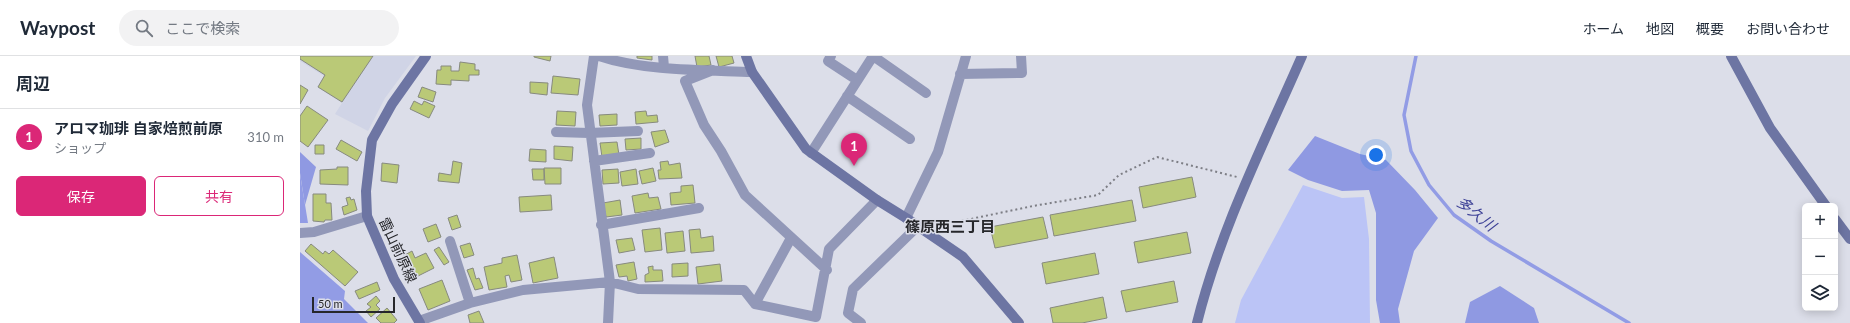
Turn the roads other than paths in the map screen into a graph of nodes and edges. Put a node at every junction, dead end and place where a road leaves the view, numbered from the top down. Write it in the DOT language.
graph roads {
  1 [pos="426,56"];
  2 [pos="594,56"];
  3 [pos="599,56"];
  4 [pos="663,56"];
  5 [pos="746,56"];
  6 [pos="831,56"];
  7 [pos="873,56"];
  8 [pos="966,56"];
  9 [pos="1021,56"];
  10 [pos="1302,56"];
  11 [pos="1731,56"];
  12 [pos="613,58"];
  13 [pos="664,67"];
  14 [pos="713,70"];
  15 [pos="752,72"];
  16 [pos="960,74"];
  17 [pos="857,80"];
  18 [pos="926,93"];
  19 [pos="847,96"];
  20 [pos="638,131"];
  21 [pos="556,132"];
  22 [pos="590,133"];
  23 [pos="910,138"];
  24 [pos="650,152"];
  25 [pos="811,153"];
  26 [pos="594,161"];
  27 [pos="877,200"];
  28 [pos="1824,203"];
  29 [pos="699,208"];
  30 [pos="367,216"];
  31 [pos="906,218"];
  32 [pos="1838,223"];
  33 [pos="601,225"];
  34 [pos="920,228"];
  35 [pos="300,233"];
  36 [pos="791,238"];
  37 [pos="1850,240"];
  38 [pos="450,242"];
  39 [pos="826,270"];
  40 [pos="610,282"];
  41 [pos="470,303"];
  42 [pos="755,304"];
  43 [pos="419,322"];
  44 [pos="608,323"];
  45 [pos="861,323"];
  46 [pos="1019,323"];
  47 [pos="1197,323"];
  1 -- 30 [label="street, 雷山前原線"];
  2 -- 22 [label="street"];
  3 -- 12 [label="street"];
  4 -- 13 [label="street"];
  5 -- 15 [label="street"];
  6 -- 17 [label="street"];
  7 -- 17 [label="street"];
  7 -- 18 [label="street"];
  8 -- 16 [label="street"];
  9 -- 16 [label="street"];
  10 -- 47 [label="street"];
  11 -- 28 [label="street"];
  12 -- 13 [label="street"];
  13 -- 14 [label="street"];
  14 -- 15 [label="street"];
  14 -- 36 [label="street"];
  15 -- 25 [label="street"];
  16 -- 31 [label="street"];
  17 -- 19 [label="street"];
  19 -- 23 [label="street"];
  19 -- 25 [label="street"];
  20 -- 22 [label="street"];
  21 -- 22 [label="street"];
  22 -- 26 [label="street"];
  24 -- 26 [label="street"];
  25 -- 27 [label="street"];
  26 -- 33 [label="street"];
  27 -- 31 [label="street"];
  27 -- 39 [label="street"];
  29 -- 33 [label="street"];
  30 -- 35 [label="street"];
  30 -- 43 [label="street, 雷山前原線"];
  31 -- 34 [label="street"];
  32 -- 37 [label="street"];
  33 -- 40 [label="street"];
  34 -- 45 [label="street"];
  34 -- 46 [label="street"];
  36 -- 39 [label="street"];
  36 -- 42 [label="street"];
  38 -- 41 [label="street"];
  39 -- 42 [label="street"];
  40 -- 41 [label="street"];
  40 -- 42 [label="street"];
  40 -- 44 [label="street"];
  41 -- 43 [label="street"];
}
